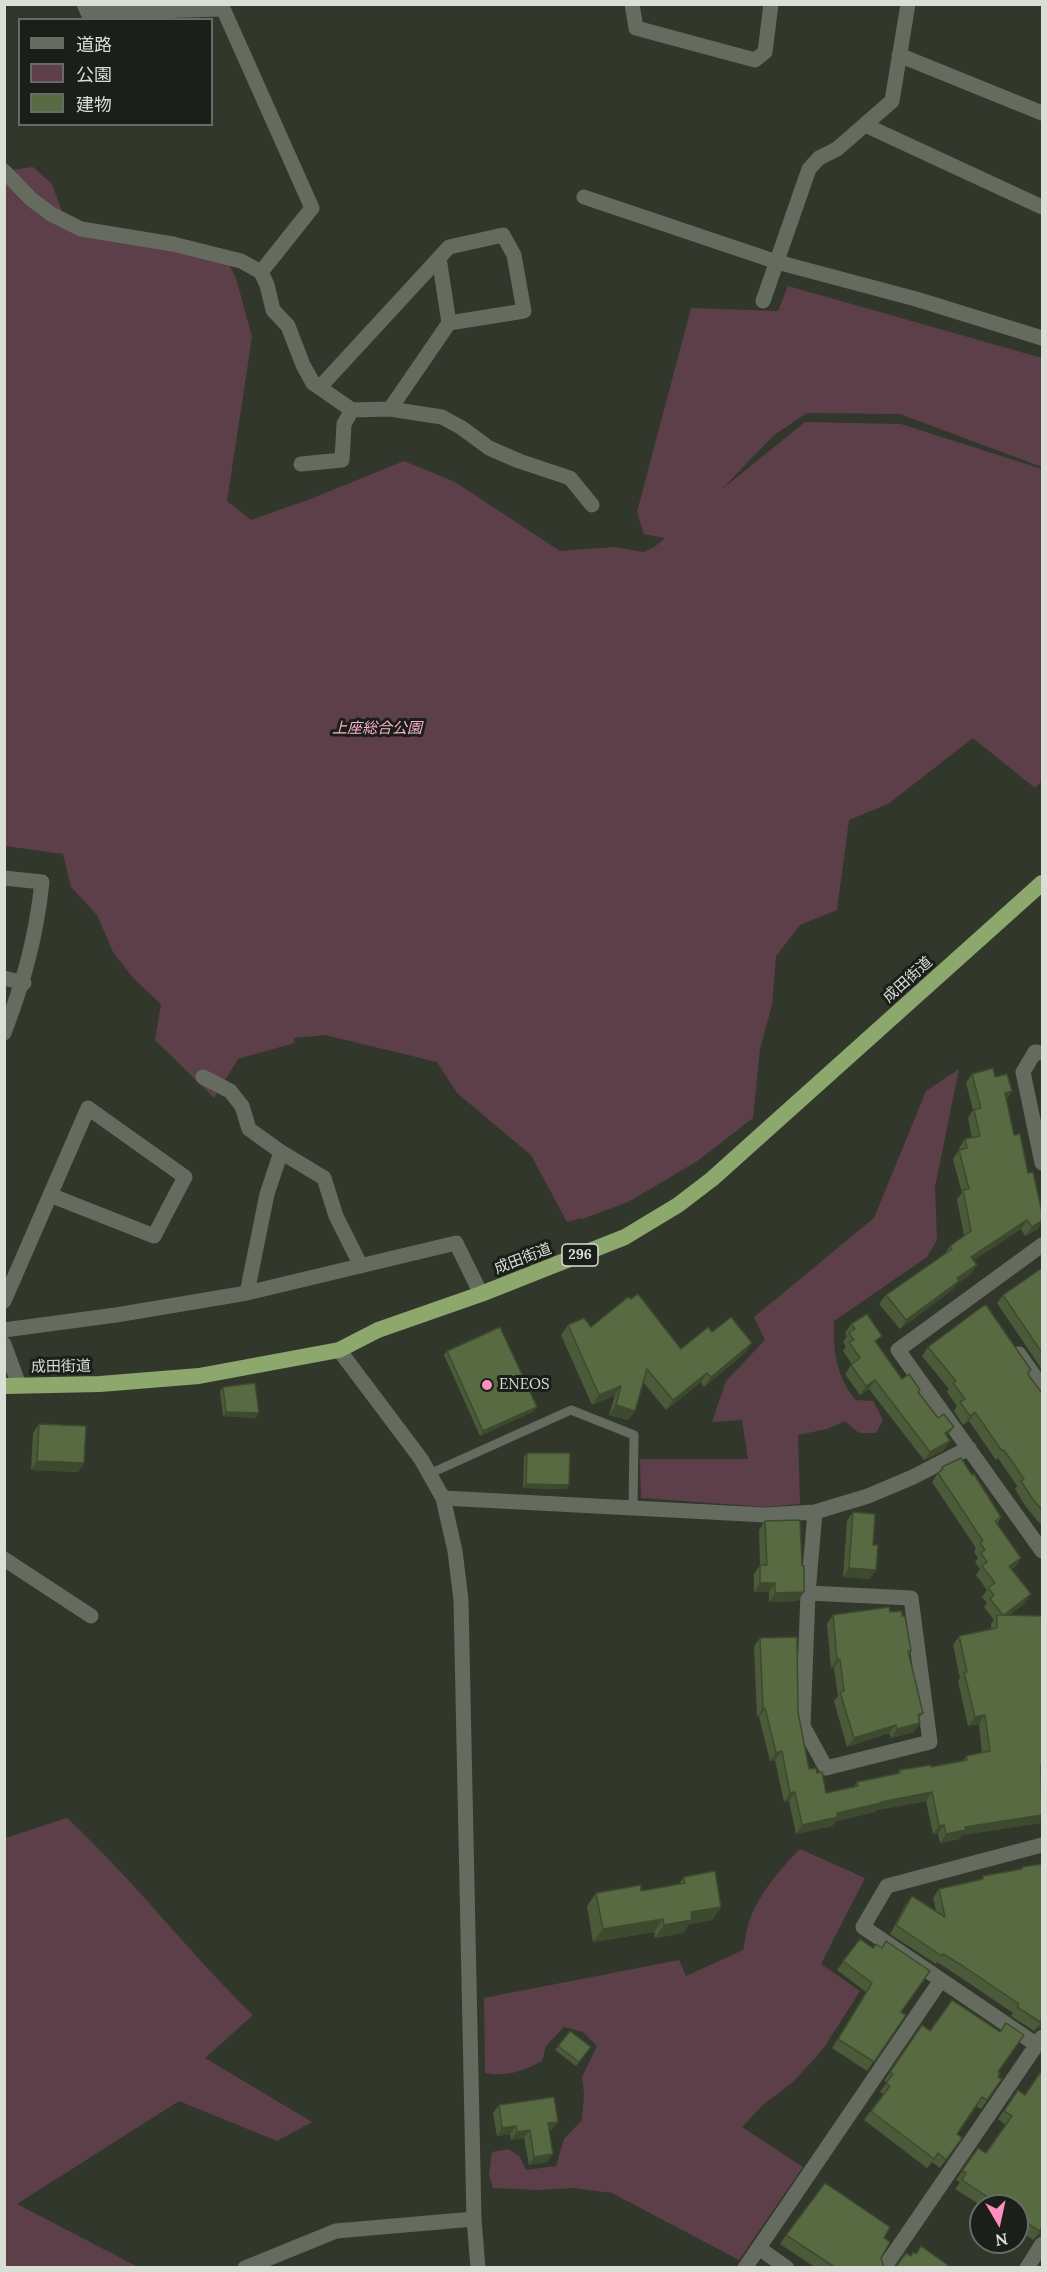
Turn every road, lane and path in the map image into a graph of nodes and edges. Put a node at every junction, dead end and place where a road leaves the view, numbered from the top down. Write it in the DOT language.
graph roads {
  1 [pos="84,4"];
  2 [pos="632,4"];
  3 [pos="771,4"];
  4 [pos="908,4"];
  5 [pos="221,7"];
  6 [pos="899,55"];
  7 [pos="1042,113"];
  8 [pos="865,125"];
  9 [pos="4,171"];
  10 [pos="584,196"];
  11 [pos="1042,207"];
  12 [pos="439,258"];
  13 [pos="777,262"];
  14 [pos="261,272"];
  15 [pos="763,301"];
  16 [pos="449,323"];
  17 [pos="1042,338"];
  18 [pos="320,387"];
  19 [pos="390,409"];
  20 [pos="352,410"];
  21 [pos="302,464"];
  22 [pos="592,505"];
  23 [pos="4,878"];
  24 [pos="1042,883"];
  25 [pos="4,978"];
  26 [pos="24,983"];
  27 [pos="4,1034"];
  28 [pos="1042,1053"];
  29 [pos="203,1077"];
  30 [pos="281,1152"];
  31 [pos="1042,1163"];
  32 [pos="50,1195"];
  33 [pos="1042,1245"];
  34 [pos="361,1266"];
  35 [pos="247,1293"];
  36 [pos="481,1294"];
  37 [pos="4,1301"];
  38 [pos="4,1330"];
  39 [pos="1010,1340"];
  40 [pos="4,1344"];
  41 [pos="339,1350"];
  42 [pos="12,1386"];
  43 [pos="1042,1388"];
  44 [pos="969,1449"];
  45 [pos="429,1474"];
  46 [pos="443,1498"];
  47 [pos="633,1508"];
  48 [pos="815,1512"];
  49 [pos="1042,1551"];
  50 [pos="4,1559"];
  51 [pos="808,1593"];
  52 [pos="90,1616"];
  53 [pos="1042,1845"];
  54 [pos="941,1980"];
  55 [pos="1040,2041"];
  56 [pos="474,2219"];
  57 [pos="1042,2244"];
  58 [pos="759,2248"];
  59 [pos="245,2268"];
  60 [pos="478,2268"];
  61 [pos="745,2268"];
  62 [pos="787,2268"];
  63 [pos="884,2268"];
  64 [pos="1027,2268"];
  1 -- 5 [label="street"];
  2 -- 3 [label="street"];
  4 -- 6 [label="street"];
  5 -- 14 [label="street"];
  6 -- 7 [label="street"];
  6 -- 8 [label="street"];
  8 -- 11 [label="street"];
  8 -- 13 [label="street"];
  9 -- 14 [label="street"];
  10 -- 13 [label="street"];
  12 -- 16 [label="street"];
  12 -- 16 [label="street"];
  12 -- 18 [label="street"];
  13 -- 15 [label="street"];
  13 -- 17 [label="street"];
  14 -- 18 [label="street"];
  16 -- 19 [label="street"];
  18 -- 20 [label="street"];
  19 -- 20 [label="street"];
  19 -- 22 [label="street"];
  20 -- 21 [label="street"];
  23 -- 26 [label="street"];
  24 -- 36 [label="highway, 成田街道 / 296"];
  25 -- 26 [label="street"];
  26 -- 27 [label="street"];
  28 -- 31 [label="street"];
  29 -- 30 [label="street"];
  30 -- 34 [label="street"];
  30 -- 35 [label="street"];
  32 -- 32 [label="street"];
  32 -- 37 [label="street"];
  33 -- 44 [label="street"];
  34 -- 35 [label="street"];
  34 -- 36 [label="street"];
  35 -- 38 [label="street"];
  36 -- 41 [label="highway, 成田街道 / 296"];
  39 -- 43 [label="street"];
  40 -- 42 [label="street"];
  41 -- 42 [label="highway, 成田街道 / 296"];
  41 -- 45 [label="street"];
  44 -- 48 [label="street"];
  44 -- 49 [label="street"];
  45 -- 46 [label="street"];
  45 -- 47 [label="lane"];
  46 -- 47 [label="street"];
  46 -- 56 [label="street"];
  47 -- 48 [label="street"];
  48 -- 51 [label="street"];
  50 -- 52 [label="street"];
  51 -- 51 [label="street"];
  53 -- 54 [label="street"];
  54 -- 55 [label="street"];
  54 -- 58 [label="street"];
  55 -- 63 [label="street"];
  56 -- 59 [label="street"];
  56 -- 60 [label="street"];
  57 -- 64 [label="street"];
  58 -- 61 [label="street"];
  58 -- 62 [label="street"];
}
